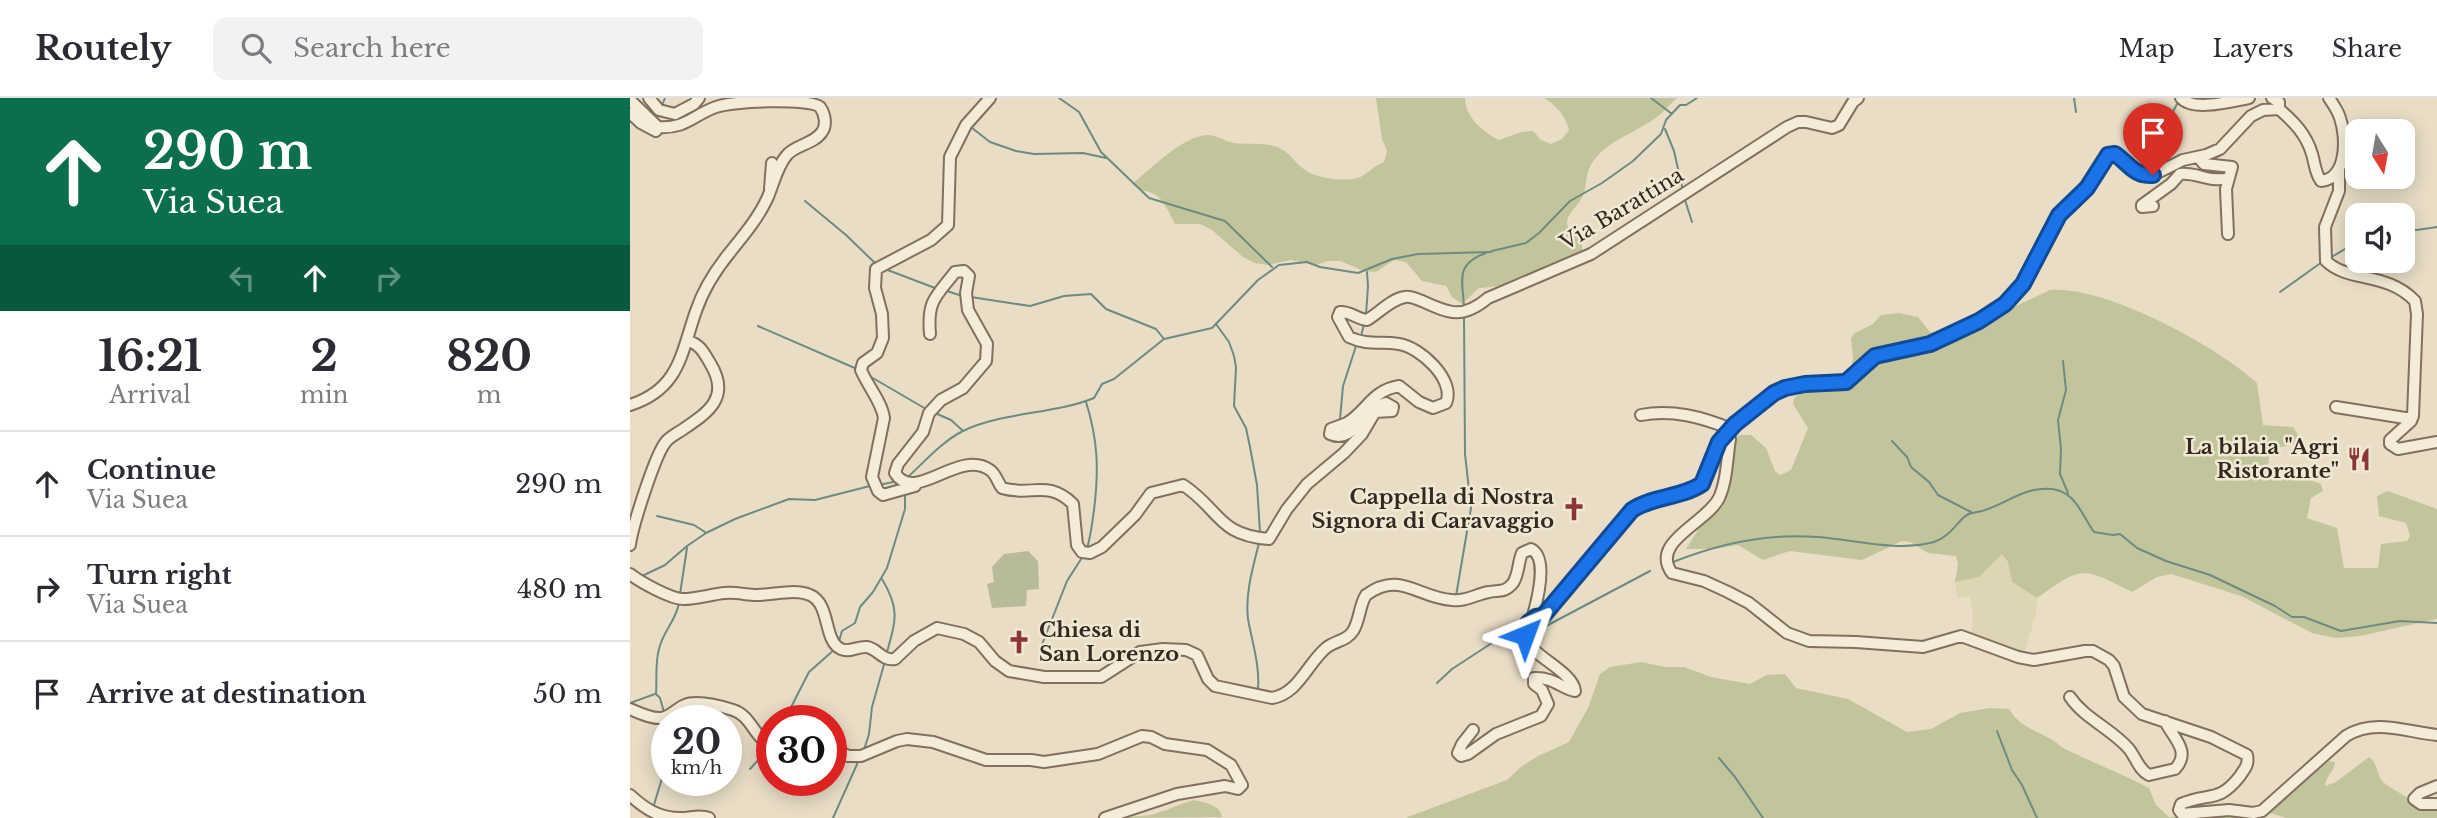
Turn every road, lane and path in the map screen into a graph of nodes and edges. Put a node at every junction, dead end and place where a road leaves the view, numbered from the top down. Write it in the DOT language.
graph roads {
  1 [pos="649,98"];
  2 [pos="699,98"];
  3 [pos="990,98"];
  4 [pos="1858,98"];
  5 [pos="2181,98"];
  6 [pos="2249,98"];
  7 [pos="2272,98"];
  8 [pos="2329,98"];
  9 [pos="630,100"];
  10 [pos="2278,109"];
  11 [pos="630,113"];
  12 [pos="680,126"];
  13 [pos="2198,157"];
  14 [pos="772,163"];
  15 [pos="2339,170"];
  16 [pos="2229,178"];
  17 [pos="770,192"];
  18 [pos="2154,206"];
  19 [pos="2228,234"];
  20 [pos="930,334"];
  21 [pos="688,341"];
  22 [pos="630,405"];
  23 [pos="2336,407"];
  24 [pos="1641,415"];
  25 [pos="2413,416"];
  26 [pos="1728,431"];
  27 [pos="2437,442"];
  28 [pos="918,484"];
  29 [pos="630,545"];
  30 [pos="630,574"];
  31 [pos="1536,617"];
  32 [pos="2070,696"];
  33 [pos="630,709"];
  34 [pos="2165,721"];
  35 [pos="1473,730"];
  36 [pos="756,732"];
  37 [pos="2437,735"];
  38 [pos="847,756"];
  39 [pos="2437,786"];
  40 [pos="630,795"];
  41 [pos="2437,804"];
  42 [pos="709,818"];
  43 [pos="1105,818"];
  1 -- 2 [label="street"];
  3 -- 28 [label="street"];
  4 -- 28 [label="street, Via Barattina"];
  5 -- 6 [label="street"];
  7 -- 10 [label="street"];
  8 -- 15 [label="street"];
  9 -- 12 [label="street"];
  10 -- 13 [label="street"];
  10 -- 15 [label="street"];
  11 -- 12 [label="street"];
  12 -- 17 [label="street"];
  13 -- 16 [label="street"];
  13 -- 26 [label="street"];
  14 -- 17 [label="street"];
  15 -- 25 [label="street"];
  16 -- 18 [label="street"];
  16 -- 19 [label="street"];
  17 -- 21 [label="street"];
  20 -- 28 [label="street"];
  21 -- 22 [label="street"];
  21 -- 29 [label="street"];
  23 -- 25 [label="street"];
  24 -- 26 [label="street"];
  25 -- 27 [label="street"];
  26 -- 31 [label="street"];
  26 -- 34 [label="street"];
  30 -- 31 [label="street"];
  31 -- 35 [label="street"];
  32 -- 34 [label="street"];
  33 -- 36 [label="street"];
  34 -- 37 [label="street"];
  38 -- 43 [label="street"];
  39 -- 41 [label="street"];
  40 -- 42 [label="street"];
}
